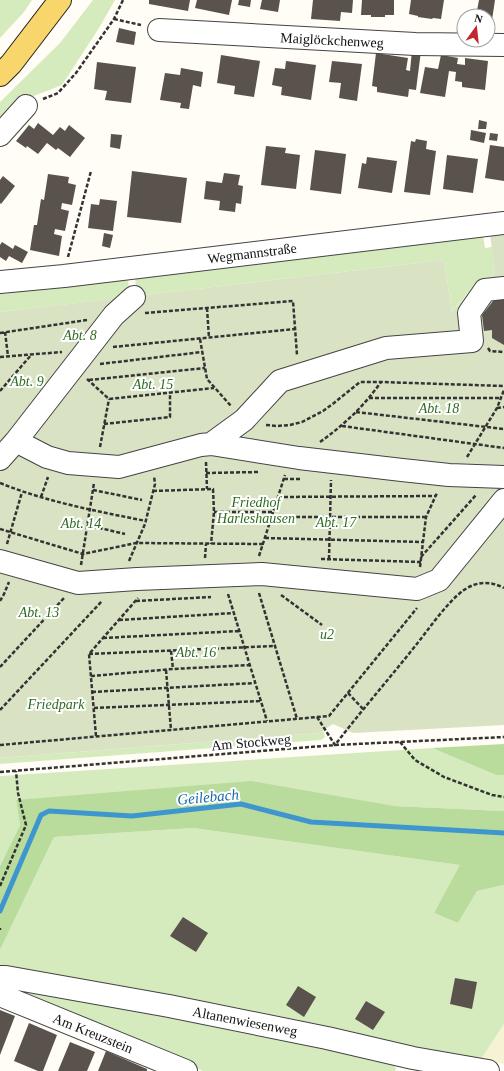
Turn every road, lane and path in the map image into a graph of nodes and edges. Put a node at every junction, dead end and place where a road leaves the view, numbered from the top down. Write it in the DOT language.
graph roads {
  1 [pos="60,0"];
  2 [pos="122,0"];
  3 [pos="114,19"];
  4 [pos="159,30"];
  5 [pos="504,45"];
  6 [pos="0,75"];
  7 [pos="26,106"];
  8 [pos="0,135"];
  9 [pos="92,171"];
  10 [pos="504,223"];
  11 [pos="64,276"];
  12 [pos="0,282"];
  13 [pos="504,288"];
  14 [pos="134,297"];
  15 [pos="208,308"];
  16 [pos="114,315"];
  17 [pos="295,329"];
  18 [pos="6,332"];
  19 [pos="0,333"];
  20 [pos="209,338"];
  21 [pos="200,339"];
  22 [pos="87,350"];
  23 [pos="202,352"];
  24 [pos="32,354"];
  25 [pos="8,356"];
  26 [pos="0,357"];
  27 [pos="294,360"];
  28 [pos="205,368"];
  29 [pos="81,374"];
  30 [pos="381,382"];
  31 [pos="504,386"];
  32 [pos="214,388"];
  33 [pos="504,390"];
  34 [pos="0,391"];
  35 [pos="170,392"];
  36 [pos="369,398"];
  37 [pos="501,398"];
  38 [pos="109,399"];
  39 [pos="504,407"];
  40 [pos="497,408"];
  41 [pos="355,412"];
  42 [pos="244,420"];
  43 [pos="104,424"];
  44 [pos="486,427"];
  45 [pos="504,429"];
  46 [pos="16,441"];
  47 [pos="211,444"];
  48 [pos="476,444"];
  49 [pos="100,448"];
  50 [pos="504,448"];
  51 [pos="0,459"];
  52 [pos="331,462"];
  53 [pos="262,472"];
  54 [pos="286,472"];
  55 [pos="449,474"];
  56 [pos="498,476"];
  57 [pos="95,478"];
  58 [pos="0,484"];
  59 [pos="93,490"];
  60 [pos="207,490"];
  61 [pos="22,492"];
  62 [pos="330,496"];
  63 [pos="436,496"];
  64 [pos="278,497"];
  65 [pos="142,500"];
  66 [pos="504,500"];
  67 [pos="90,510"];
  68 [pos="214,512"];
  69 [pos="273,512"];
  70 [pos="272,517"];
  71 [pos="330,517"];
  72 [pos="426,517"];
  73 [pos="146,521"];
  74 [pos="87,525"];
  75 [pos="0,529"];
  76 [pos="11,532"];
  77 [pos="125,534"];
  78 [pos="265,538"];
  79 [pos="330,540"];
  80 [pos="423,542"];
  81 [pos="136,543"];
  82 [pos="212,544"];
  83 [pos="263,544"];
  84 [pos="83,554"];
  85 [pos="421,557"];
  86 [pos="314,559"];
  87 [pos="329,559"];
  88 [pos="1,561"];
  89 [pos="421,562"];
  90 [pos="124,572"];
  91 [pos="253,575"];
  92 [pos="155,578"];
  93 [pos="329,581"];
  94 [pos="78,583"];
  95 [pos="504,588"];
  96 [pos="224,589"];
  97 [pos="278,593"];
  98 [pos="419,596"];
  99 [pos="213,597"];
  100 [pos="135,601"];
  101 [pos="234,613"];
  102 [pos="119,620"];
  103 [pos="322,625"];
  104 [pos="239,631"];
  105 [pos="102,638"];
  106 [pos="275,646"];
  107 [pos="245,648"];
  108 [pos="171,650"];
  109 [pos="89,654"];
  110 [pos="250,665"];
  111 [pos="0,667"];
  112 [pos="173,669"];
  113 [pos="166,670"];
  114 [pos="91,676"];
  115 [pos="256,683"];
  116 [pos="167,688"];
  117 [pos="92,692"];
  118 [pos="348,693"];
  119 [pos="261,701"];
  120 [pos="169,705"];
  121 [pos="94,708"];
  122 [pos="363,709"];
  123 [pos="0,710"];
  124 [pos="317,717"];
  125 [pos="297,719"];
  126 [pos="266,721"];
  127 [pos="171,730"];
  128 [pos="96,736"];
  129 [pos="504,737"];
  130 [pos="400,742"];
  131 [pos="0,744"];
  132 [pos="335,745"];
  133 [pos="16,771"];
  134 [pos="0,772"];
  135 [pos="504,798"];
  136 [pos="0,886"];
  137 [pos="0,977"];
  138 [pos="0,995"];
  139 [pos="410,1064"];
  140 [pos="186,1071"];
  141 [pos="488,1071"];
  1 -- 6 [label="main road"];
  2 -- 3 [label="path"];
  3 -- 4 [label="path"];
  3 -- 7 [label="path"];
  4 -- 5 [label="street, Maiglöckchenweg"];
  7 -- 8 [label="street"];
  9 -- 11 [label="path"];
  10 -- 11 [label="street, Wegmannstraße"];
  11 -- 12 [label="street, Wegmannstraße"];
  13 -- 42 [label="street"];
  14 -- 16 [label="street"];
  15 -- 16 [label="path"];
  15 -- 17 [label="path"];
  15 -- 20 [label="path"];
  16 -- 18 [label="path"];
  16 -- 22 [label="street"];
  17 -- 20 [label="path"];
  17 -- 27 [label="path"];
  18 -- 19 [label="path"];
  18 -- 25 [label="path"];
  20 -- 21 [label="path"];
  21 -- 22 [label="path"];
  21 -- 23 [label="path"];
  22 -- 24 [label="path"];
  22 -- 29 [label="street"];
  23 -- 28 [label="path"];
  23 -- 29 [label="path"];
  24 -- 25 [label="path"];
  24 -- 34 [label="path"];
  25 -- 26 [label="path"];
  28 -- 29 [label="path"];
  28 -- 32 [label="path"];
  29 -- 38 [label="path"];
  29 -- 46 [label="street"];
  30 -- 31 [label="path"];
  30 -- 36 [label="path"];
  30 -- 42 [label="path"];
  32 -- 35 [label="path"];
  32 -- 42 [label="path"];
  33 -- 37 [label="path"];
  35 -- 38 [label="path"];
  35 -- 43 [label="path"];
  36 -- 37 [label="path"];
  36 -- 41 [label="path"];
  37 -- 40 [label="path"];
  38 -- 43 [label="path"];
  39 -- 40 [label="path"];
  40 -- 44 [label="path"];
  41 -- 44 [label="path"];
  41 -- 48 [label="path"];
  42 -- 47 [label="street"];
  43 -- 49 [label="path"];
  44 -- 45 [label="path"];
  44 -- 48 [label="path"];
  46 -- 47 [label="street"];
  46 -- 51 [label="street"];
  47 -- 52 [label="street"];
  48 -- 50 [label="path"];
  48 -- 55 [label="path"];
  52 -- 55 [label="street"];
  52 -- 62 [label="path"];
  53 -- 60 [label="path"];
  54 -- 64 [label="path"];
  55 -- 56 [label="street"];
  55 -- 63 [label="path"];
  56 -- 85 [label="path"];
  57 -- 59 [label="path"];
  58 -- 61 [label="path"];
  59 -- 65 [label="path"];
  59 -- 67 [label="path"];
  60 -- 68 [label="path"];
  60 -- 73 [label="path"];
  61 -- 67 [label="path"];
  61 -- 76 [label="path"];
  62 -- 63 [label="path"];
  62 -- 64 [label="path"];
  62 -- 71 [label="path"];
  63 -- 72 [label="path"];
  64 -- 69 [label="path"];
  66 -- 98 [label="street"];
  67 -- 73 [label="path"];
  67 -- 74 [label="path"];
  68 -- 69 [label="path"];
  68 -- 82 [label="path"];
  69 -- 70 [label="path"];
  70 -- 71 [label="path"];
  70 -- 78 [label="path"];
  71 -- 72 [label="path"];
  71 -- 79 [label="path"];
  72 -- 80 [label="path"];
  73 -- 81 [label="path"];
  74 -- 77 [label="path"];
  74 -- 84 [label="path"];
  75 -- 76 [label="path"];
  76 -- 84 [label="path"];
  76 -- 88 [label="path"];
  78 -- 79 [label="path"];
  78 -- 83 [label="path"];
  79 -- 80 [label="path"];
  79 -- 87 [label="path"];
  80 -- 85 [label="path"];
  81 -- 82 [label="path"];
  81 -- 84 [label="path"];
  81 -- 90 [label="path"];
  82 -- 83 [label="path"];
  83 -- 91 [label="path"];
  84 -- 94 [label="path"];
  85 -- 89 [label="path"];
  86 -- 87 [label="path"];
  87 -- 89 [label="path"];
  87 -- 93 [label="path"];
  88 -- 94 [label="street"];
  89 -- 98 [label="path"];
  90 -- 92 [label="street"];
  90 -- 94 [label="street"];
  90 -- 123 [label="path"];
  91 -- 93 [label="street"];
  91 -- 96 [label="street"];
  91 -- 106 [label="path"];
  92 -- 96 [label="street"];
  92 -- 100 [label="path"];
  93 -- 98 [label="street"];
  94 -- 111 [label="path"];
  95 -- 122 [label="path"];
  96 -- 101 [label="path"];
  97 -- 103 [label="path"];
  98 -- 118 [label="path"];
  99 -- 100 [label="path"];
  100 -- 102 [label="path"];
  101 -- 102 [label="path"];
  101 -- 104 [label="path"];
  102 -- 105 [label="path"];
  104 -- 105 [label="path"];
  104 -- 107 [label="path"];
  105 -- 109 [label="path"];
  106 -- 107 [label="path"];
  106 -- 125 [label="path"];
  107 -- 108 [label="path"];
  107 -- 110 [label="path"];
  108 -- 109 [label="path"];
  108 -- 112 [label="path"];
  109 -- 114 [label="path"];
  110 -- 112 [label="path"];
  110 -- 115 [label="path"];
  112 -- 113 [label="path"];
  113 -- 114 [label="path"];
  113 -- 116 [label="path"];
  114 -- 117 [label="path"];
  115 -- 116 [label="path"];
  115 -- 119 [label="path"];
  116 -- 117 [label="path"];
  116 -- 120 [label="path"];
  117 -- 121 [label="path"];
  118 -- 122 [label="path"];
  118 -- 124 [label="path"];
  119 -- 120 [label="path"];
  119 -- 126 [label="path"];
  120 -- 121 [label="path"];
  120 -- 127 [label="path"];
  121 -- 128 [label="path"];
  122 -- 132 [label="path"];
  124 -- 125 [label="path"];
  124 -- 132 [label="path"];
  125 -- 126 [label="path"];
  126 -- 127 [label="path"];
  127 -- 128 [label="path"];
  128 -- 131 [label="path"];
  129 -- 130 [label="path, Am Stockweg"];
  130 -- 132 [label="path, Am Stockweg"];
  130 -- 135 [label="path"];
  132 -- 133 [label="path, Am Stockweg"];
  133 -- 134 [label="path, Am Stockweg"];
  133 -- 136 [label="path"];
  137 -- 139 [label="street, Altanenwiesenweg"];
  138 -- 140 [label="street, Am Kreuzstein"];
  139 -- 141 [label="street, Altanenwiesenweg"];
}
